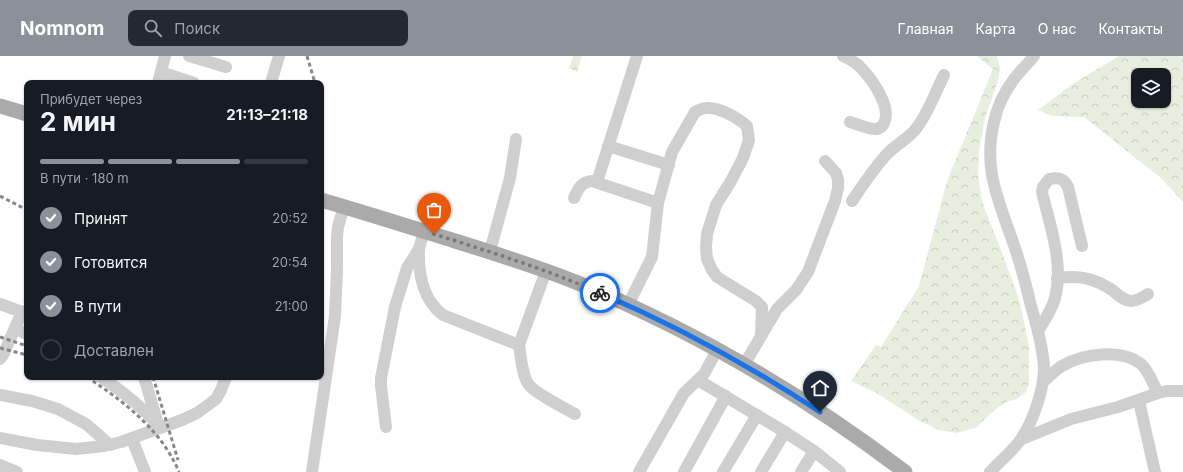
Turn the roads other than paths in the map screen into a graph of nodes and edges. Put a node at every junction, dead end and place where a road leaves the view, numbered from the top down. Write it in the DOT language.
graph roads {
  1 [pos="165,56"];
  2 [pos="189,56"];
  3 [pos="279,56"];
  4 [pos="637,56"];
  5 [pos="843,56"];
  6 [pos="1034,56"];
  7 [pos="226,67"];
  8 [pos="944,75"];
  9 [pos="160,78"];
  10 [pos="174,80"];
  11 [pos="272,80"];
  12 [pos="0,106"];
  13 [pos="24,113"];
  14 [pos="850,122"];
  15 [pos="516,139"];
  16 [pos="608,146"];
  17 [pos="825,161"];
  18 [pos="669,165"];
  19 [pos="597,182"];
  20 [pos="574,198"];
  21 [pos="324,201"];
  22 [pos="852,201"];
  23 [pos="658,203"];
  24 [pos="344,206"];
  25 [pos="424,231"];
  26 [pos="1082,246"];
  27 [pos="419,249"];
  28 [pos="490,252"];
  29 [pos="546,271"];
  30 [pos="1057,278"];
  31 [pos="1148,294"];
  32 [pos="0,304"];
  33 [pos="628,306"];
  34 [pos="24,312"];
  35 [pos="24,314"];
  36 [pos="15,329"];
  37 [pos="1038,331"];
  38 [pos="24,333"];
  39 [pos="761,335"];
  40 [pos="519,345"];
  41 [pos="717,350"];
  42 [pos="0,359"];
  43 [pos="744,365"];
  44 [pos="104,380"];
  45 [pos="145,380"];
  46 [pos="225,380"];
  47 [pos="698,380"];
  48 [pos="1043,382"];
  49 [pos="1183,391"];
  50 [pos="1158,393"];
  51 [pos="0,395"];
  52 [pos="726,396"];
  53 [pos="1139,401"];
  54 [pos="575,414"];
  55 [pos="757,415"];
  56 [pos="386,427"];
  57 [pos="160,428"];
  58 [pos="785,432"];
  59 [pos="0,438"];
  60 [pos="132,439"];
  61 [pos="1022,439"];
  62 [pos="110,445"];
  63 [pos="814,451"];
  64 [pos="0,465"];
  65 [pos="17,472"];
  66 [pos="145,472"];
  67 [pos="312,472"];
  68 [pos="639,472"];
  69 [pos="684,472"];
  70 [pos="724,472"];
  71 [pos="761,472"];
  72 [pos="801,472"];
  73 [pos="840,472"];
  74 [pos="905,472"];
  75 [pos="990,472"];
  76 [pos="1155,472"];
  1 -- 9 [label="lane"];
  2 -- 7 [label="lane"];
  3 -- 11 [label="lane"];
  4 -- 16 [label="lane"];
  5 -- 14 [label="lane"];
  6 -- 37 [label="lane"];
  8 -- 22 [label="lane"];
  9 -- 10 [label="lane"];
  12 -- 13 [label="main road"];
  15 -- 28 [label="lane"];
  16 -- 18 [label="lane"];
  16 -- 19 [label="lane"];
  17 -- 39 [label="lane"];
  18 -- 23 [label="lane"];
  18 -- 39 [label="lane"];
  19 -- 20 [label="lane"];
  19 -- 23 [label="lane"];
  21 -- 24 [label="main road"];
  23 -- 33 [label="lane"];
  24 -- 25 [label="main road"];
  24 -- 67 [label="lane"];
  25 -- 27 [label="lane"];
  25 -- 28 [label="main road"];
  26 -- 30 [label="lane"];
  27 -- 40 [label="lane"];
  27 -- 56 [label="lane"];
  28 -- 29 [label="main road"];
  29 -- 33 [label="main road"];
  29 -- 40 [label="lane"];
  30 -- 31 [label="lane"];
  30 -- 37 [label="lane"];
  32 -- 34 [label="lane"];
  33 -- 41 [label="main road"];
  35 -- 36 [label="lane"];
  36 -- 38 [label="lane"];
  36 -- 42 [label="lane"];
  37 -- 48 [label="lane"];
  39 -- 43 [label="lane"];
  40 -- 54 [label="lane"];
  41 -- 43 [label="main road"];
  41 -- 47 [label="lane"];
  43 -- 74 [label="main road"];
  44 -- 57 [label="lane"];
  45 -- 57 [label="lane"];
  46 -- 57 [label="lane"];
  47 -- 52 [label="lane"];
  47 -- 68 [label="lane"];
  48 -- 50 [label="lane"];
  48 -- 61 [label="lane"];
  49 -- 50 [label="lane"];
  50 -- 53 [label="lane"];
  51 -- 62 [label="lane"];
  52 -- 55 [label="lane"];
  52 -- 69 [label="lane"];
  53 -- 61 [label="lane"];
  53 -- 76 [label="lane"];
  55 -- 58 [label="lane"];
  55 -- 70 [label="lane"];
  57 -- 60 [label="lane"];
  58 -- 63 [label="lane"];
  58 -- 71 [label="lane"];
  59 -- 62 [label="lane"];
  60 -- 62 [label="lane"];
  60 -- 66 [label="lane"];
  61 -- 75 [label="lane"];
  63 -- 72 [label="lane"];
  63 -- 73 [label="lane"];
  64 -- 65 [label="lane"];
}
